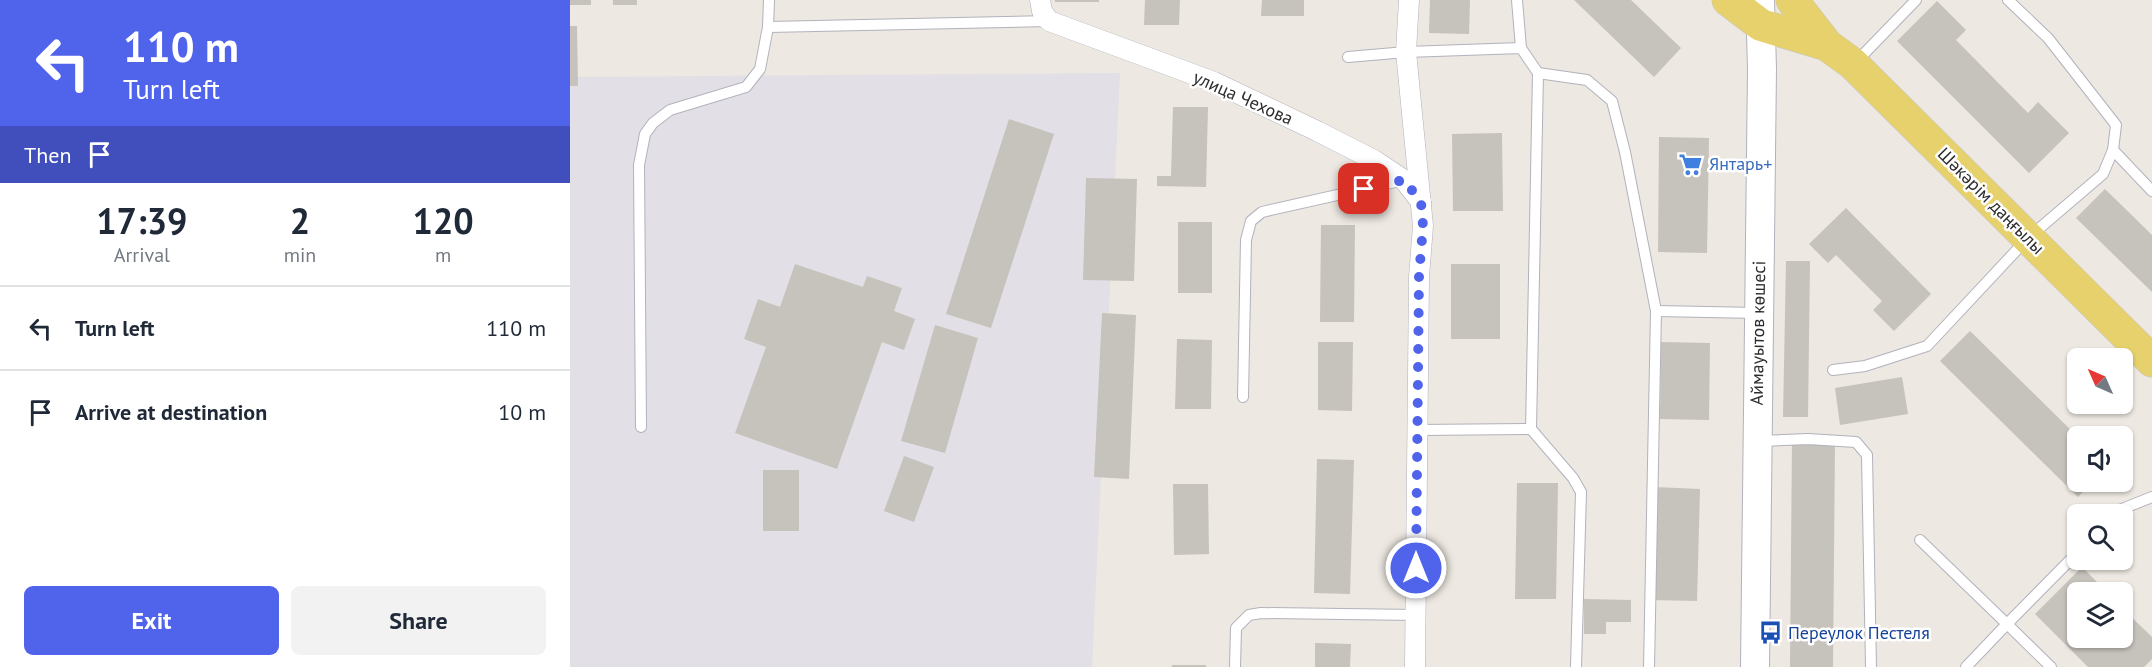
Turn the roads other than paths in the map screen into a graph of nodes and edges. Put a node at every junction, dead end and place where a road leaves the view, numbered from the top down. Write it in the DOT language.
graph roads {
  1 [pos="769,0"];
  2 [pos="1040,0"];
  3 [pos="1409,0"];
  4 [pos="1517,0"];
  5 [pos="1728,0"];
  6 [pos="1792,0"];
  7 [pos="1916,0"];
  8 [pos="2008,0"];
  9 [pos="1761,13"];
  10 [pos="1049,21"];
  11 [pos="768,27"];
  12 [pos="1827,45"];
  13 [pos="1521,48"];
  14 [pos="1406,52"];
  15 [pos="1348,57"];
  16 [pos="1853,64"];
  17 [pos="1538,73"];
  18 [pos="2113,150"];
  19 [pos="1404,180"];
  20 [pos="2152,190"];
  21 [pos="1421,202"];
  22 [pos="2028,238"];
  23 [pos="1656,311"];
  24 [pos="1758,313"];
  25 [pos="2152,362"];
  26 [pos="1833,370"];
  27 [pos="1243,397"];
  28 [pos="641,428"];
  29 [pos="1531,429"];
  30 [pos="1418,430"];
  31 [pos="1757,441"];
  32 [pos="2152,497"];
  33 [pos="2133,505"];
  34 [pos="1920,540"];
  35 [pos="2067,563"];
  36 [pos="1416,615"];
  37 [pos="2007,624"];
  38 [pos="1235,667"];
  39 [pos="1415,667"];
  40 [pos="1576,667"];
  41 [pos="1649,667"];
  42 [pos="1755,667"];
  43 [pos="1871,667"];
  44 [pos="1966,667"];
  45 [pos="2051,667"];
  1 -- 11 [label="lane"];
  2 -- 10 [label="street"];
  3 -- 14 [label="street"];
  4 -- 13 [label="lane"];
  5 -- 9 [label="main road, Шәкәрім даңғылы"];
  6 -- 12 [label="main road, Шәкәрім даңғылы"];
  7 -- 16 [label="lane"];
  8 -- 18 [label="lane"];
  9 -- 12 [label="main road, Шәкәрім даңғылы"];
  9 -- 24 [label="street, Аймауытов көшесі"];
  10 -- 11 [label="lane"];
  10 -- 19 [label="street, улица Чехова"];
  11 -- 28 [label="lane"];
  12 -- 16 [label="main road, Шәкәрім даңғылы"];
  13 -- 14 [label="lane"];
  13 -- 17 [label="lane"];
  14 -- 15 [label="lane"];
  14 -- 21 [label="street"];
  16 -- 22 [label="main road, Шәкәрім даңғылы"];
  17 -- 23 [label="lane"];
  17 -- 29 [label="lane"];
  18 -- 20 [label="lane"];
  18 -- 22 [label="lane"];
  19 -- 21 [label="street, улица Чехова"];
  19 -- 27 [label="lane"];
  21 -- 30 [label="street"];
  22 -- 25 [label="main road, Шәкәрім даңғылы"];
  22 -- 26 [label="lane"];
  23 -- 24 [label="lane"];
  23 -- 41 [label="lane"];
  24 -- 31 [label="street, Аймауытов көшесі"];
  29 -- 30 [label="lane"];
  29 -- 40 [label="lane"];
  30 -- 36 [label="street"];
  31 -- 42 [label="street, Аймауытов көшесі"];
  31 -- 43 [label="lane"];
  32 -- 33 [label="lane"];
  34 -- 37 [label="lane"];
  35 -- 37 [label="lane"];
  36 -- 38 [label="lane"];
  36 -- 39 [label="street"];
  37 -- 44 [label="lane"];
  37 -- 45 [label="lane"];
}
